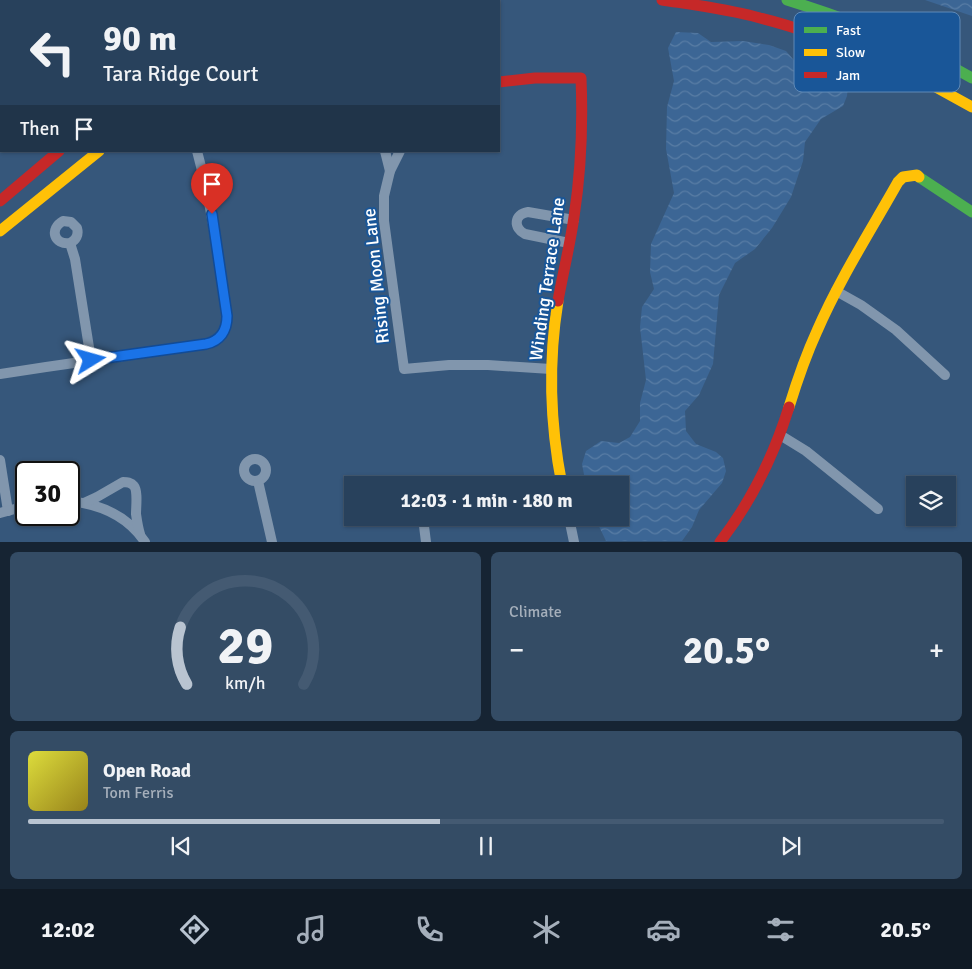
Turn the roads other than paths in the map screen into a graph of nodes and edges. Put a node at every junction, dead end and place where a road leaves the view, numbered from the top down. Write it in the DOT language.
graph roads {
  1 [pos="662,0"];
  2 [pos="786,10"];
  3 [pos="801,12"];
  4 [pos="960,72"];
  5 [pos="972,78"];
  6 [pos="500,82"];
  7 [pos="943,92"];
  8 [pos="972,108"];
  9 [pos="59,152"];
  10 [pos="98,152"];
  11 [pos="197,152"];
  12 [pos="385,152"];
  13 [pos="400,152"];
  14 [pos="390,171"];
  15 [pos="0,201"];
  16 [pos="972,212"];
  17 [pos="574,220"];
  18 [pos="0,231"];
  19 [pos="569,243"];
  20 [pos="70,244"];
  21 [pos="836,290"];
  22 [pos="91,360"];
  23 [pos="552,369"];
  24 [pos="0,374"];
  25 [pos="945,375"];
  26 [pos="780,435"];
  27 [pos="0,460"];
  28 [pos="560,476"];
  29 [pos="258,482"];
  30 [pos="80,503"];
  31 [pos="84,503"];
  32 [pos="878,509"];
  33 [pos="4,512"];
  34 [pos="424,526"];
  35 [pos="571,526"];
  36 [pos="142,538"];
  37 [pos="272,542"];
  38 [pos="426,542"];
  39 [pos="574,542"];
  40 [pos="720,542"];
  1 -- 2 [label="street"];
  2 -- 3 [label="street"];
  4 -- 5 [label="street"];
  6 -- 17 [label="street, Winding Terrace Lane"];
  7 -- 8 [label="street"];
  9 -- 15 [label="street"];
  10 -- 18 [label="street"];
  11 -- 22 [label="street"];
  12 -- 14 [label="street"];
  13 -- 14 [label="street, Rising Moon Lane"];
  14 -- 23 [label="street, Rising Moon Lane"];
  16 -- 21 [label="street"];
  17 -- 19 [label="street, Winding Terrace Lane"];
  17 -- 19 [label="street"];
  19 -- 23 [label="street, Winding Terrace Lane"];
  20 -- 22 [label="street"];
  21 -- 25 [label="street"];
  21 -- 26 [label="street"];
  22 -- 24 [label="street"];
  23 -- 28 [label="street, Winding Terrace Lane"];
  26 -- 32 [label="street"];
  26 -- 40 [label="street"];
  27 -- 33 [label="street"];
  29 -- 37 [label="street"];
  30 -- 31 [label="street"];
  31 -- 36 [label="street"];
  31 -- 36 [label="street"];
  34 -- 38 [label="street"];
  35 -- 39 [label="street"];
}
